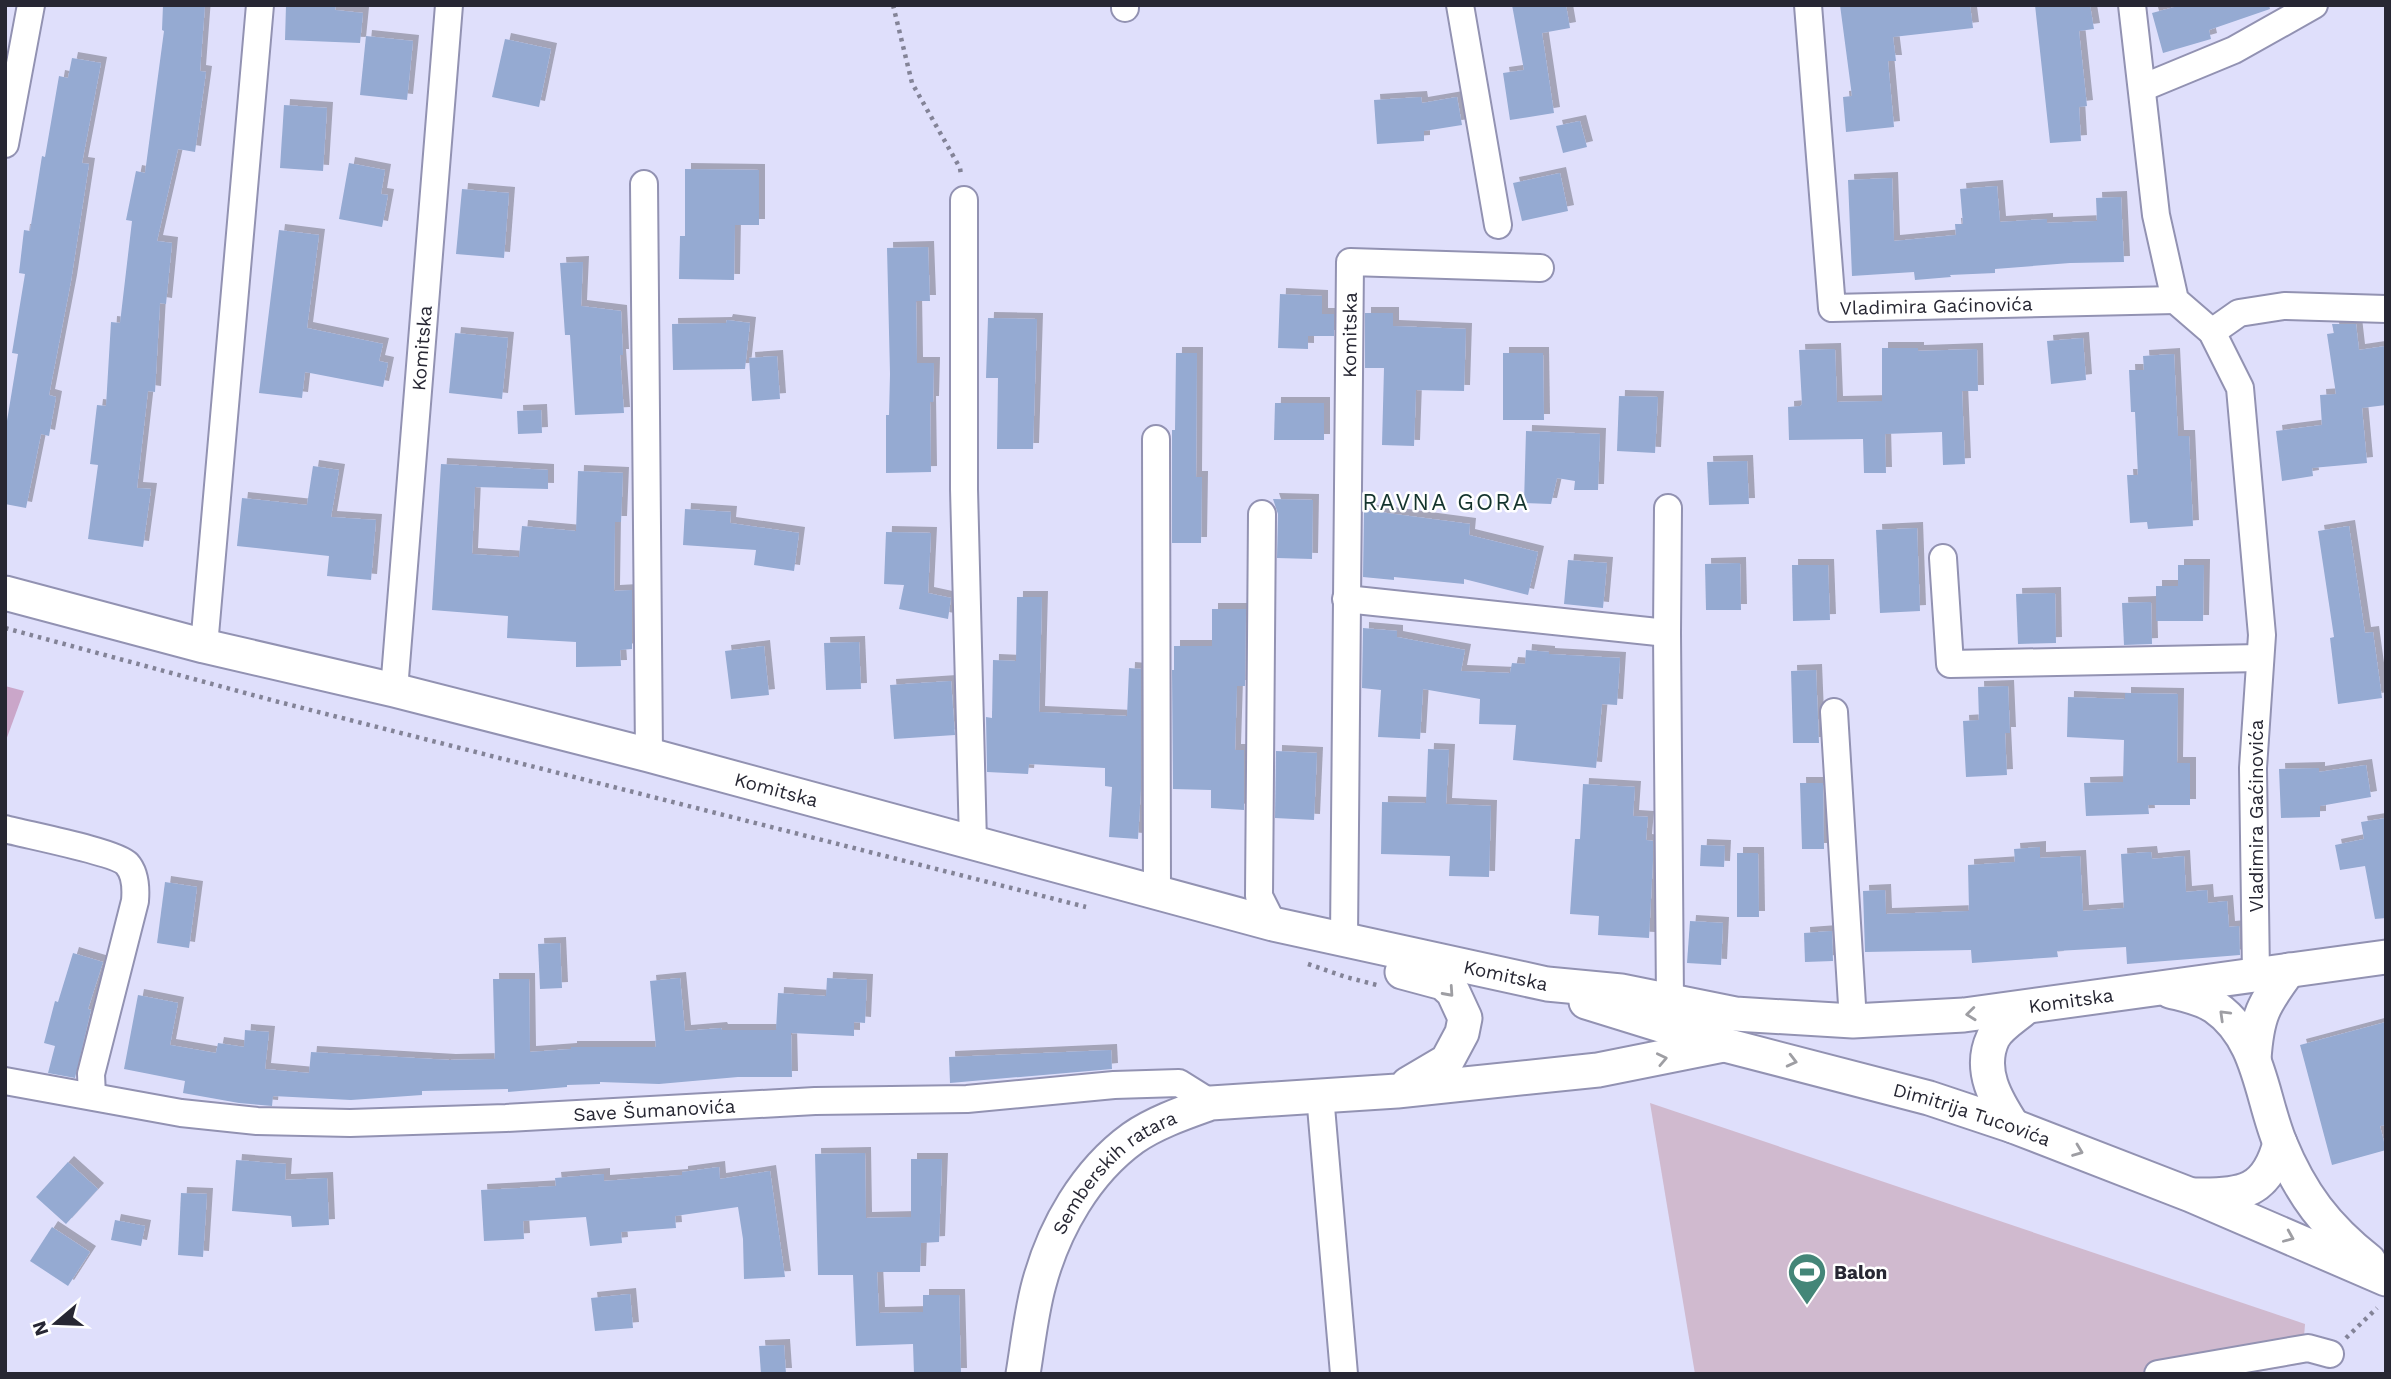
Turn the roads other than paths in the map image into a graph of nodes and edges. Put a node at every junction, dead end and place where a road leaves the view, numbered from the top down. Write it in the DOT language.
graph roads {
  1 [pos="31,5"];
  2 [pos="260,5"];
  3 [pos="449,5"];
  4 [pos="1460,5"];
  5 [pos="1808,5"];
  6 [pos="2132,5"];
  7 [pos="2314,5"];
  8 [pos="2142,88"];
  9 [pos="5,144"];
  10 [pos="644,184"];
  11 [pos="964,200"];
  12 [pos="1498,225"];
  13 [pos="1541,268"];
  14 [pos="2175,300"];
  15 [pos="2386,309"];
  16 [pos="2212,331"];
  17 [pos="1156,439"];
  18 [pos="1668,508"];
  19 [pos="1262,514"];
  20 [pos="1943,558"];
  21 [pos="5,593"];
  22 [pos="1346,599"];
  23 [pos="1667,633"];
  24 [pos="204,646"];
  25 [pos="2260,658"];
  26 [pos="394,690"];
  27 [pos="1834,712"];
  28 [pos="649,755"];
  29 [pos="5,829"];
  30 [pos="973,843"];
  31 [pos="1157,891"];
  32 [pos="1273,924"];
  33 [pos="1344,939"];
  34 [pos="2386,957"];
  35 [pos="2289,970"];
  36 [pos="2256,975"];
  37 [pos="1547,984"];
  38 [pos="2160,989"];
  39 [pos="2025,1008"];
  40 [pos="1668,1013"];
  41 [pos="1853,1021"];
  42 [pos="1730,1029"];
  43 [pos="2254,1059"];
  44 [pos="1598,1070"];
  45 [pos="5,1081"];
  46 [pos="1397,1091"];
  47 [pos="1320,1095"];
  48 [pos="92,1096"];
  49 [pos="1211,1102"];
  50 [pos="2013,1126"];
  51 [pos="2280,1143"];
  52 [pos="2190,1195"];
  53 [pos="2386,1276"];
  54 [pos="2330,1354"];
  55 [pos="2195,1371"];
  56 [pos="1023,1374"];
  57 [pos="1344,1374"];
  58 [pos="2158,1374"];
  1 -- 9 [label="street"];
  2 -- 24 [label="street"];
  3 -- 26 [label="street, Komitska"];
  4 -- 12 [label="street"];
  5 -- 14 [label="street, Vladimira Gaćinovića"];
  6 -- 8 [label="street"];
  7 -- 8 [label="street"];
  8 -- 14 [label="street"];
  10 -- 28 [label="street"];
  11 -- 30 [label="street"];
  13 -- 22 [label="street, Komitska"];
  14 -- 16 [label="street, Vladimira Gaćinovića"];
  15 -- 16 [label="street"];
  16 -- 25 [label="street, Vladimira Gaćinovića"];
  17 -- 31 [label="street"];
  18 -- 23 [label="street"];
  19 -- 32 [label="street"];
  20 -- 25 [label="street"];
  21 -- 24 [label="main road, Komitska"];
  22 -- 23 [label="street"];
  22 -- 33 [label="street, Komitska"];
  23 -- 40 [label="street"];
  24 -- 26 [label="main road, Komitska"];
  25 -- 36 [label="street, Vladimira Gaćinovića"];
  26 -- 28 [label="main road, Komitska"];
  27 -- 41 [label="street"];
  28 -- 30 [label="main road, Komitska"];
  29 -- 48 [label="street"];
  30 -- 31 [label="main road, Komitska"];
  31 -- 32 [label="main road, Komitska"];
  32 -- 33 [label="main road, Komitska"];
  32 -- 46 [label="main road, one-way"];
  33 -- 37 [label="main road, Komitska"];
  34 -- 35 [label="main road, Komitska"];
  35 -- 36 [label="main road, Komitska"];
  35 -- 43 [label="main road, Dimitrija Tucovića"];
  36 -- 38 [label="main road, Komitska"];
  37 -- 40 [label="main road, Dimitrija Tucovića"];
  38 -- 39 [label="main road, Komitska"];
  43 -- 38 [label="main road, Dimitrija Tucovića, one-way"];
  39 -- 41 [label="main road, Komitska, one-way"];
  39 -- 50 [label="main road"];
  40 -- 42 [label="main road, Dimitrija Tucovića"];
  40 -- 44 [label="main road"];
  41 -- 42 [label="main road, Komitska"];
  44 -- 42 [label="main road, Semberskih ratara, one-way"];
  42 -- 50 [label="main road, Dimitrija Tucovića, one-way"];
  43 -- 51 [label="main road, Dimitrija Tucovića"];
  44 -- 46 [label="main road, Semberskih ratara"];
  45 -- 48 [label="street, Save Šumanovića"];
  46 -- 47 [label="main road, Semberskih ratara"];
  47 -- 49 [label="main road, Semberskih ratara"];
  47 -- 57 [label="street"];
  48 -- 49 [label="street, Save Šumanovića"];
  49 -- 56 [label="main road, Semberskih ratara"];
  50 -- 52 [label="main road, Dimitrija Tucovića, one-way"];
  51 -- 52 [label="main road"];
  51 -- 53 [label="main road, Dimitrija Tucovića"];
  52 -- 53 [label="main road, Dimitrija Tucovića, one-way"];
  54 -- 55 [label="street"];
  55 -- 58 [label="street"];
}
